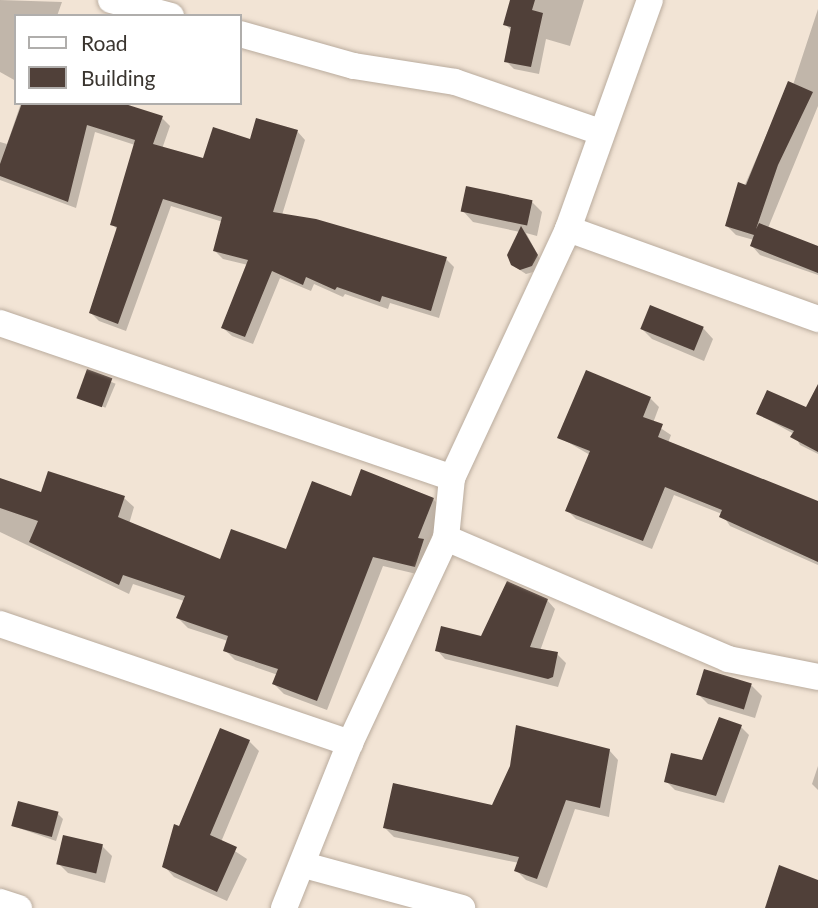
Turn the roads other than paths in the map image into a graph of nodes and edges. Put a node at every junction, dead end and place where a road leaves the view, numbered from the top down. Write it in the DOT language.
graph roads {
  1 [pos="111,0"];
  2 [pos="650,0"];
  3 [pos="164,14"];
  4 [pos="242,35"];
  5 [pos="600,132"];
  6 [pos="568,229"];
  7 [pos="818,319"];
  8 [pos="0,323"];
  9 [pos="452,478"];
  10 [pos="446,538"];
  11 [pos="0,624"];
  12 [pos="818,677"];
  13 [pos="350,743"];
  14 [pos="304,865"];
  15 [pos="0,902"];
  16 [pos="19,908"];
  17 [pos="284,908"];
  18 [pos="462,908"];
  1 -- 3 [label="street"];
  2 -- 5 [label="street"];
  4 -- 5 [label="street"];
  5 -- 6 [label="street"];
  6 -- 7 [label="street"];
  6 -- 9 [label="street"];
  8 -- 9 [label="street"];
  9 -- 10 [label="street"];
  10 -- 12 [label="street"];
  10 -- 13 [label="street"];
  11 -- 13 [label="street"];
  13 -- 14 [label="street"];
  14 -- 17 [label="street"];
  14 -- 18 [label="street"];
  15 -- 16 [label="street"];
}
